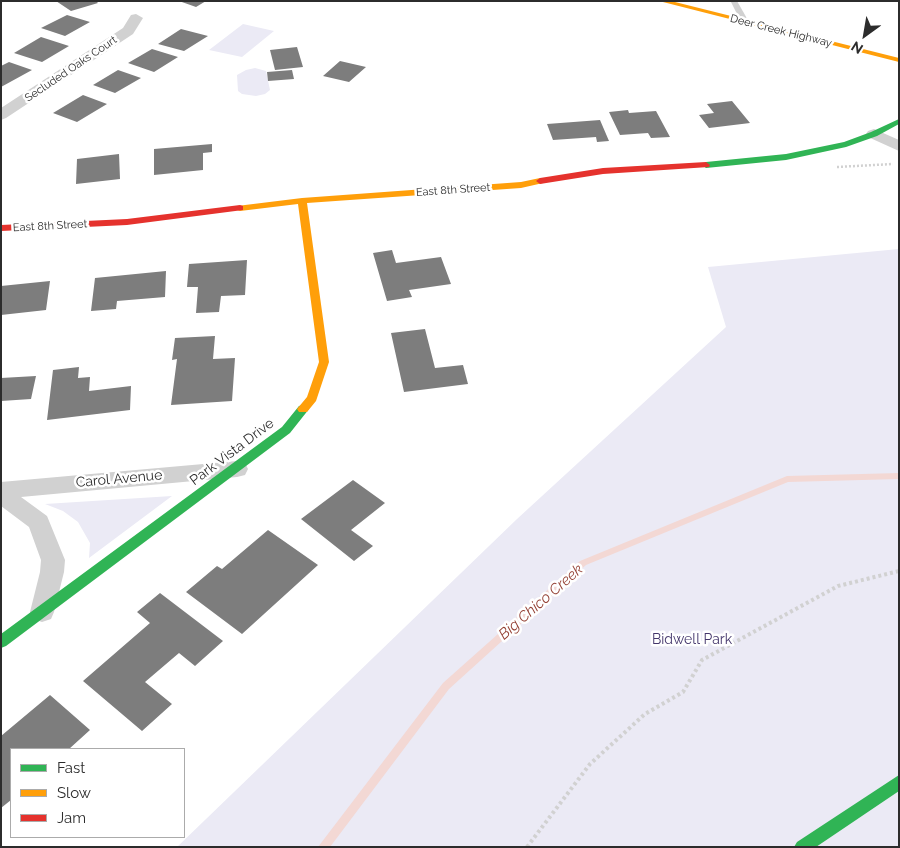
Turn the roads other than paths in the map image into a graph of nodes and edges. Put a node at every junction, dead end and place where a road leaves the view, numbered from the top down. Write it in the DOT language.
graph roads {
  1 [pos="662,1"];
  2 [pos="734,2"];
  3 [pos="136,18"];
  4 [pos="745,22"];
  5 [pos="899,60"];
  6 [pos="1,116"];
  7 [pos="899,121"];
  8 [pos="874,134"];
  9 [pos="899,146"];
  10 [pos="302,201"];
  11 [pos="1,228"];
  12 [pos="237,469"];
  13 [pos="1,490"];
  14 [pos="1,494"];
  15 [pos="42,612"];
  16 [pos="1,642"];
  17 [pos="899,782"];
  18 [pos="802,847"];
  1 -- 4 [label="street, Deer Creek Highway"];
  2 -- 4 [label="lane"];
  3 -- 6 [label="street, Secluded Oaks Court"];
  4 -- 5 [label="street, Deer Creek Highway"];
  7 -- 8 [label="street, East 8th Street"];
  8 -- 9 [label="street"];
  8 -- 10 [label="street, East 8th Street"];
  10 -- 11 [label="street, East 8th Street"];
  10 -- 12 [label="street, Park Vista Drive"];
  12 -- 13 [label="street, Carol Avenue"];
  12 -- 15 [label="street, Park Vista Drive"];
  14 -- 15 [label="street"];
  15 -- 16 [label="street, Park Vista Drive"];
  17 -- 18 [label="street"];
}
